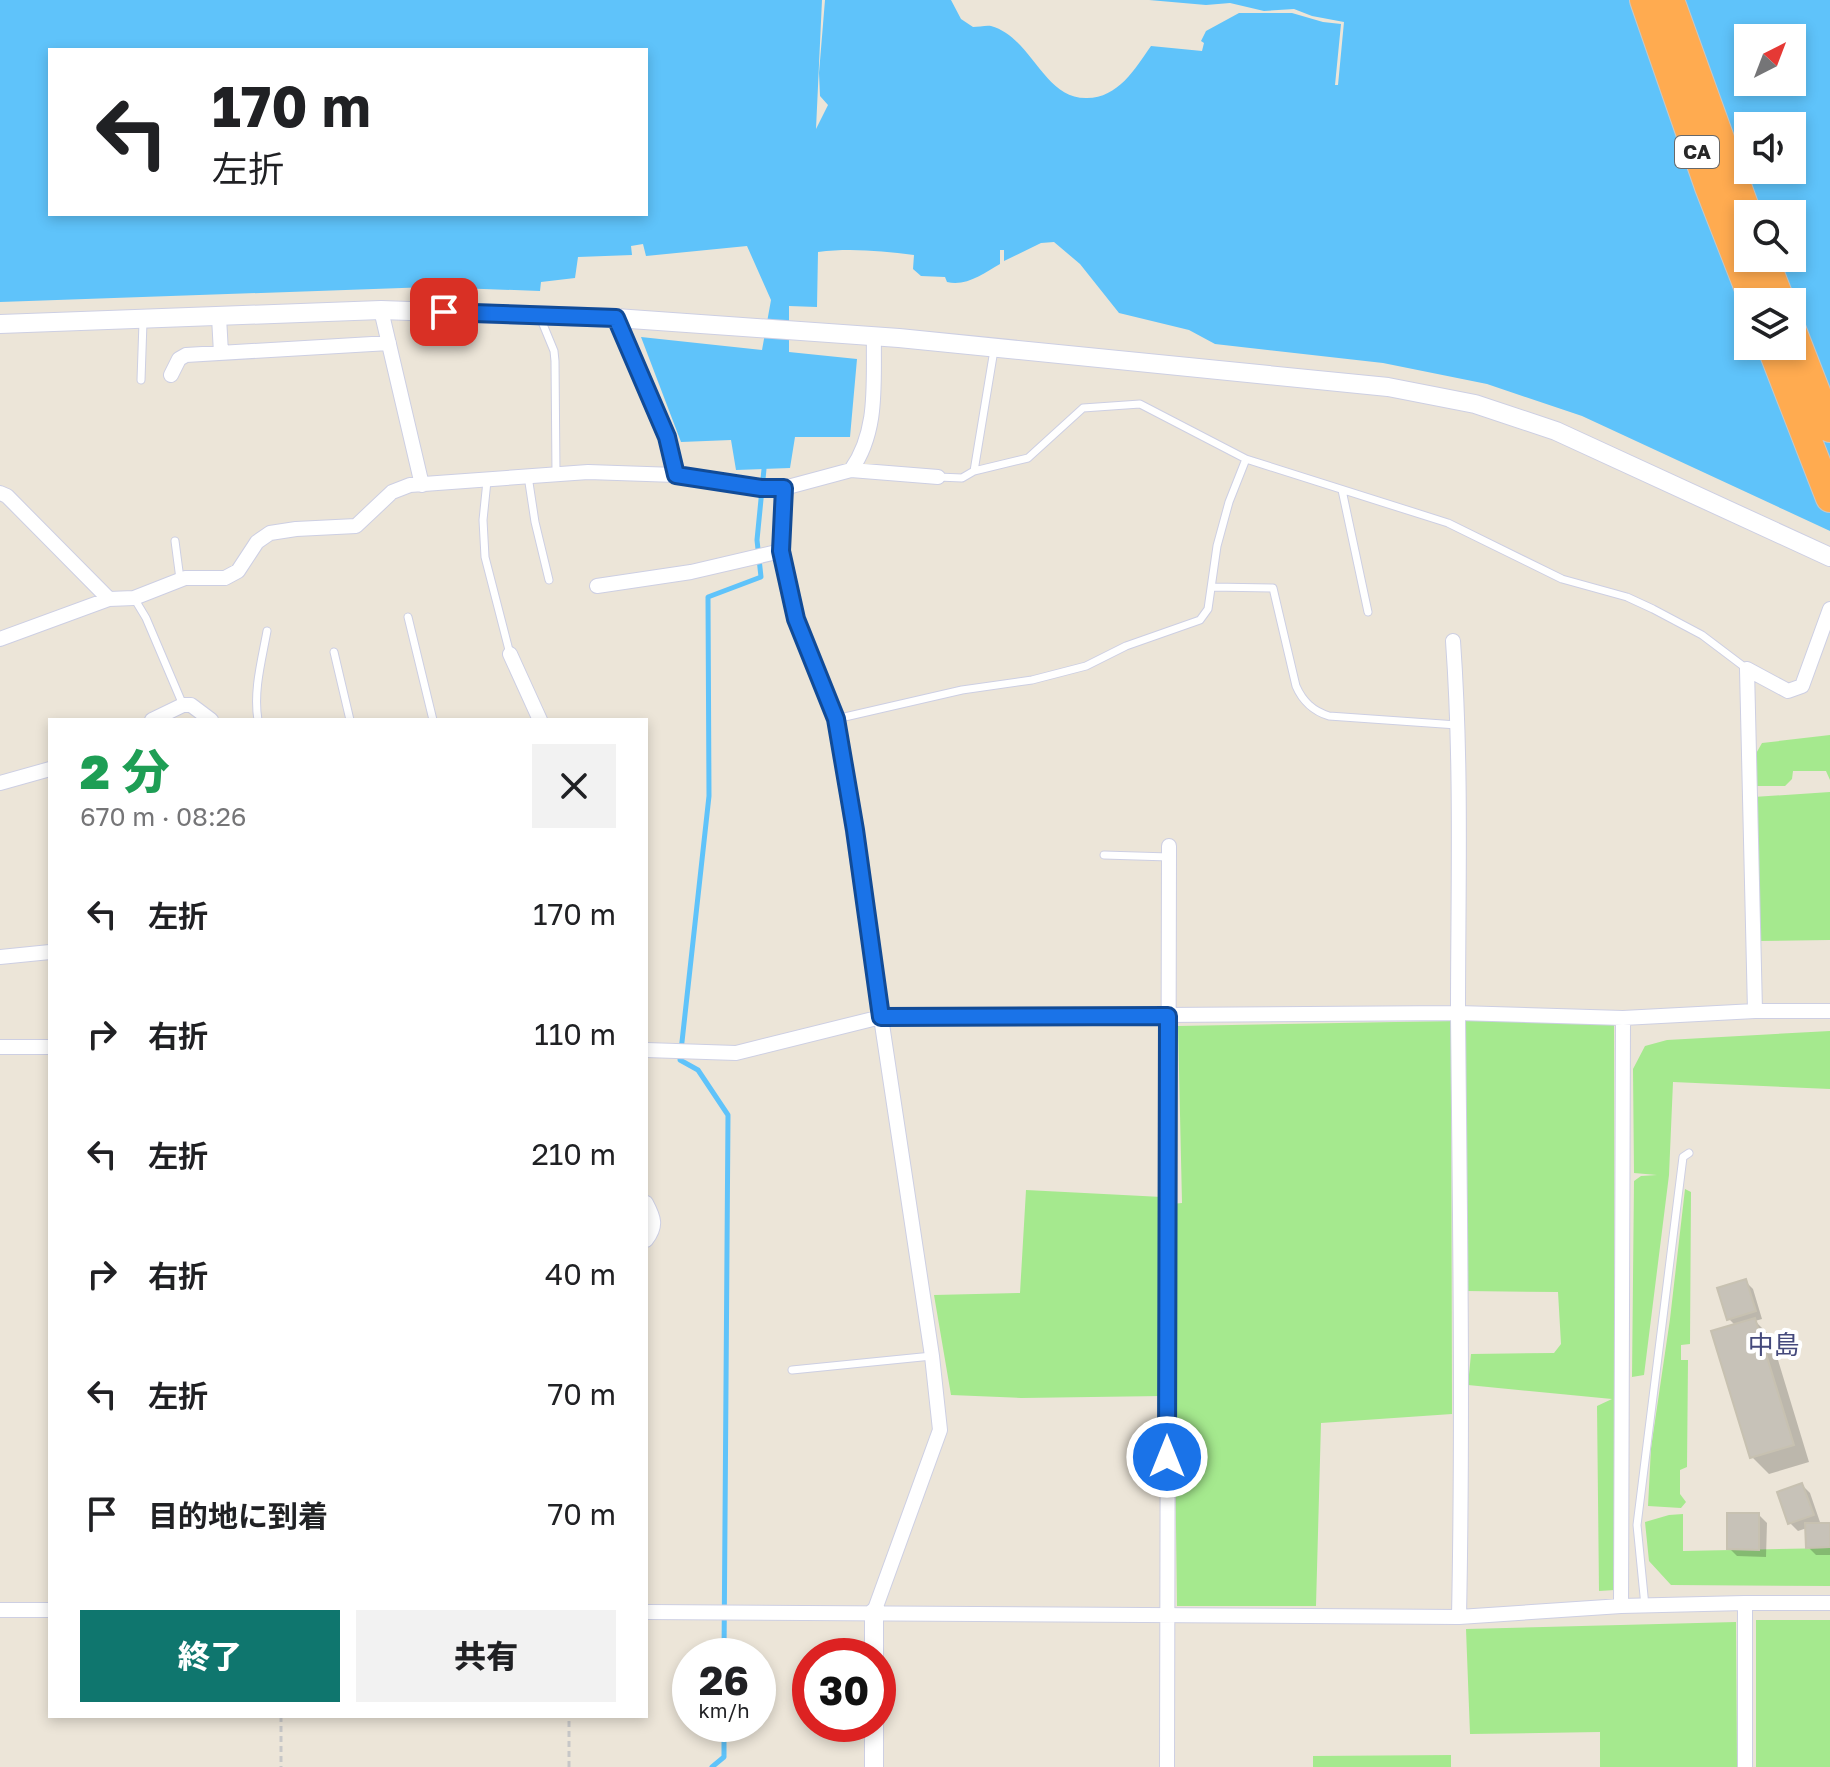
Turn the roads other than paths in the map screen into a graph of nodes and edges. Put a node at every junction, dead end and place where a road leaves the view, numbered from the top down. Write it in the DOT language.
graph roads {
  1 [pos="1644,0"];
  2 [pos="1670,0"];
  3 [pos="1742,200"];
  4 [pos="1749,288"];
  5 [pos="381,310"];
  6 [pos="539,315"];
  7 [pos="219,317"];
  8 [pos="616,318"];
  9 [pos="143,320"];
  10 [pos="0,324"];
  11 [pos="874,336"];
  12 [pos="389,343"];
  13 [pos="994,347"];
  14 [pos="221,353"];
  15 [pos="1776,360"];
  16 [pos="1804,360"];
  17 [pos="171,375"];
  18 [pos="141,380"];
  19 [pos="1830,428"];
  20 [pos="1246,459"];
  21 [pos="851,470"];
  22 [pos="974,471"];
  23 [pos="556,473"];
  24 [pos="676,475"];
  25 [pos="528,476"];
  26 [pos="938,477"];
  27 [pos="487,481"];
  28 [pos="422,485"];
  29 [pos="784,488"];
  30 [pos="1342,490"];
  31 [pos="0,493"];
  32 [pos="1830,498"];
  33 [pos="175,541"];
  34 [pos="781,551"];
  35 [pos="1830,557"];
  36 [pos="180,579"];
  37 [pos="549,580"];
  38 [pos="597,586"];
  39 [pos="1212,587"];
  40 [pos="134,598"];
  41 [pos="109,599"];
  42 [pos="1830,609"];
  43 [pos="1368,612"];
  44 [pos="408,617"];
  45 [pos="267,631"];
  46 [pos="0,639"];
  47 [pos="1453,641"];
  48 [pos="334,652"];
  49 [pos="510,654"];
  50 [pos="1747,669"];
  51 [pos="183,705"];
  52 [pos="156,718"];
  53 [pos="209,718"];
  54 [pos="258,718"];
  55 [pos="350,718"];
  56 [pos="433,718"];
  57 [pos="539,718"];
  58 [pos="836,719"];
  59 [pos="1459,726"];
  60 [pos="48,770"];
  61 [pos="0,783"];
  62 [pos="1169,852"];
  63 [pos="1104,855"];
  64 [pos="48,952"];
  65 [pos="0,957"];
  66 [pos="1755,1011"];
  67 [pos="1830,1011"];
  68 [pos="1458,1013"];
  69 [pos="1168,1016"];
  70 [pos="881,1017"];
  71 [pos="1623,1018"];
  72 [pos="0,1047"];
  73 [pos="48,1047"];
  74 [pos="648,1050"];
  75 [pos="1689,1153"];
  76 [pos="648,1206"];
  77 [pos="648,1237"];
  78 [pos="932,1356"];
  79 [pos="792,1370"];
  80 [pos="1745,1603"];
  81 [pos="1830,1603"];
  82 [pos="1621,1606"];
  83 [pos="1645,1606"];
  84 [pos="0,1610"];
  85 [pos="48,1610"];
  86 [pos="648,1612"];
  87 [pos="874,1612"];
  88 [pos="1167,1614"];
  89 [pos="1459,1617"];
  90 [pos="874,1638"];
  91 [pos="874,1742"];
  92 [pos="874,1767"];
  93 [pos="1167,1767"];
  94 [pos="1745,1767"];
  1 -- 4 [label="highway, CA"];
  2 -- 3 [label="highway, CA"];
  5 -- 6 [label="street"];
  5 -- 7 [label="street"];
  5 -- 12 [label="street"];
  6 -- 8 [label="street"];
  6 -- 23 [label="lane"];
  7 -- 9 [label="street"];
  7 -- 14 [label="street"];
  8 -- 11 [label="street"];
  8 -- 24 [label="street"];
  9 -- 10 [label="street"];
  9 -- 18 [label="lane"];
  11 -- 13 [label="street"];
  11 -- 21 [label="street"];
  12 -- 14 [label="street"];
  12 -- 28 [label="street"];
  13 -- 22 [label="lane"];
  13 -- 35 [label="street"];
  14 -- 17 [label="street"];
  15 -- 32 [label="highway"];
  16 -- 19 [label="highway"];
  20 -- 22 [label="lane"];
  20 -- 30 [label="lane"];
  20 -- 39 [label="lane"];
  21 -- 26 [label="street"];
  21 -- 29 [label="street"];
  22 -- 26 [label="lane"];
  23 -- 24 [label="street"];
  23 -- 25 [label="street"];
  24 -- 29 [label="street"];
  25 -- 27 [label="street"];
  25 -- 37 [label="lane"];
  27 -- 28 [label="street"];
  27 -- 49 [label="lane"];
  28 -- 36 [label="street"];
  29 -- 34 [label="street"];
  30 -- 43 [label="lane"];
  30 -- 50 [label="lane"];
  31 -- 41 [label="street"];
  33 -- 36 [label="lane"];
  34 -- 38 [label="street"];
  34 -- 58 [label="street"];
  36 -- 40 [label="street"];
  39 -- 58 [label="lane"];
  39 -- 59 [label="lane"];
  40 -- 41 [label="street"];
  40 -- 51 [label="lane"];
  41 -- 46 [label="street"];
  42 -- 50 [label="street"];
  44 -- 56 [label="lane"];
  45 -- 54 [label="lane"];
  47 -- 59 [label="street"];
  48 -- 55 [label="lane"];
  49 -- 57 [label="street"];
  50 -- 66 [label="street"];
  51 -- 52 [label="street"];
  51 -- 53 [label="street"];
  58 -- 70 [label="street"];
  59 -- 68 [label="street"];
  60 -- 61 [label="street"];
  62 -- 63 [label="lane"];
  62 -- 69 [label="street"];
  64 -- 65 [label="street"];
  66 -- 67 [label="street"];
  66 -- 71 [label="street"];
  68 -- 69 [label="street"];
  68 -- 71 [label="street"];
  68 -- 89 [label="street"];
  69 -- 70 [label="street"];
  69 -- 88 [label="street"];
  70 -- 74 [label="street"];
  70 -- 78 [label="street"];
  71 -- 82 [label="street"];
  72 -- 73 [label="street"];
  75 -- 83 [label="lane"];
  76 -- 77 [label="street"];
  78 -- 79 [label="lane"];
  78 -- 87 [label="street"];
  80 -- 81 [label="street"];
  80 -- 83 [label="street"];
  80 -- 94 [label="street"];
  82 -- 83 [label="street"];
  82 -- 89 [label="street"];
  84 -- 85 [label="street"];
  86 -- 87 [label="street"];
  87 -- 88 [label="street"];
  87 -- 90 [label="street"];
  88 -- 89 [label="street"];
  88 -- 93 [label="street"];
  91 -- 92 [label="street"];
}
